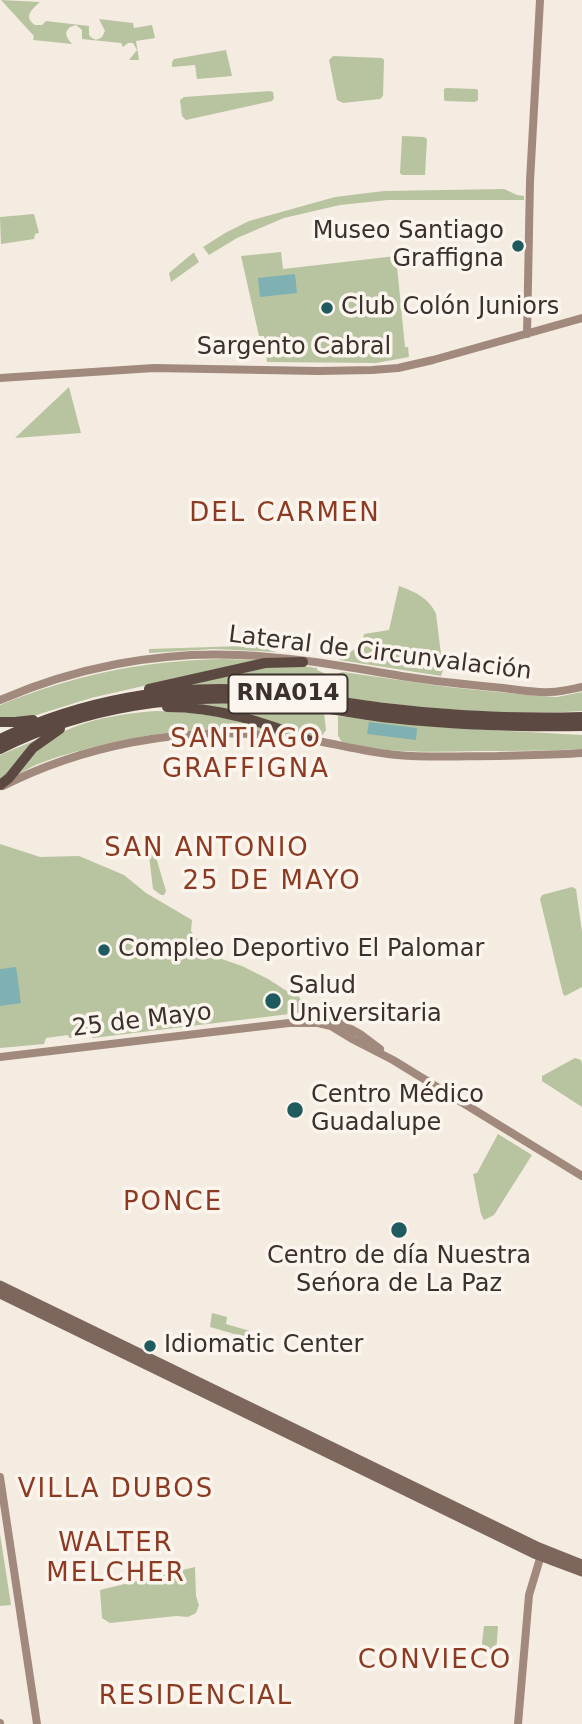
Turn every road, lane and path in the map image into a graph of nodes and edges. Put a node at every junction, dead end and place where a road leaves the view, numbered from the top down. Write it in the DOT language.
graph roads {
  1 [pos="540,0"];
  2 [pos="582,318"];
  3 [pos="527,334"];
  4 [pos="0,377"];
  5 [pos="303,662"];
  6 [pos="582,687"];
  7 [pos="0,700"];
  8 [pos="118,709"];
  9 [pos="88,711"];
  10 [pos="58,715"];
  11 [pos="582,717"];
  12 [pos="0,722"];
  13 [pos="482,725"];
  14 [pos="582,726"];
  15 [pos="582,731"];
  16 [pos="0,739"];
  17 [pos="311,741"];
  18 [pos="0,749"];
  19 [pos="582,753"];
  20 [pos="0,786"];
  21 [pos="0,1057"];
  22 [pos="582,1176"];
  23 [pos="0,1285"];
  24 [pos="0,1294"];
  25 [pos="0,1477"];
  26 [pos="541,1553"];
  27 [pos="582,1564"];
  28 [pos="582,1572"];
  29 [pos="37,1724"];
  30 [pos="518,1724"];
  1 -- 3 [label="street"];
  2 -- 3 [label="street, Sargento Cabral"];
  3 -- 4 [label="street, Sargento Cabral"];
  5 -- 6 [label="street, Lateral de Circunvalación"];
  5 -- 7 [label="street, Lateral de Circunvalación"];
  5 -- 9 [label="highway"];
  8 -- 9 [label="highway, RNA014"];
  8 -- 13 [label="highway, RNA014"];
  8 -- 17 [label="highway"];
  9 -- 10 [label="highway, RNA014"];
  9 -- 11 [label="highway, RNA014"];
  9 -- 18 [label="highway, RNA014"];
  9 -- 20 [label="highway"];
  10 -- 12 [label="highway"];
  10 -- 16 [label="highway, RNA014"];
  13 -- 14 [label="highway, RNA014"];
  13 -- 15 [label="highway"];
  17 -- 19 [label="street"];
  17 -- 20 [label="street"];
  21 -- 22 [label="street, 25 de Mayo"];
  23 -- 26 [label="main road"];
  24 -- 26 [label="main road"];
  25 -- 29 [label="street"];
  26 -- 27 [label="main road"];
  26 -- 28 [label="main road"];
  26 -- 30 [label="street"];
}
